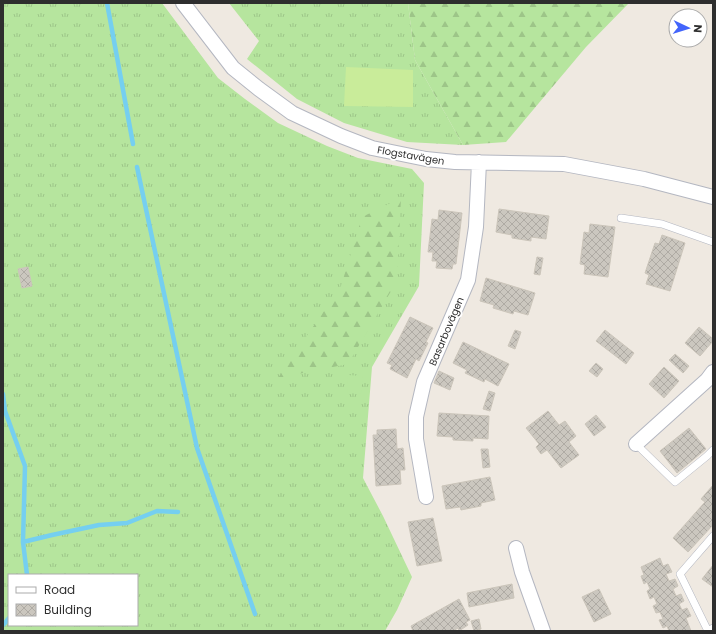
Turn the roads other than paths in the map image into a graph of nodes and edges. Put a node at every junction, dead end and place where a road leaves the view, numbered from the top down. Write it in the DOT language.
graph roads {
  1 [pos="183,3"];
  2 [pos="479,162"];
  3 [pos="713,197"];
  4 [pos="621,218"];
  5 [pos="713,242"];
  6 [pos="711,379"];
  7 [pos="636,444"];
  8 [pos="713,450"];
  9 [pos="426,497"];
  10 [pos="713,536"];
  11 [pos="516,548"];
  12 [pos="713,628"];
  13 [pos="543,631"];
  1 -- 2 [label="street, Flogstavägen"];
  2 -- 3 [label="street, Flogstavägen"];
  2 -- 9 [label="street, Basarbovägen"];
  4 -- 5 [label="lane"];
  6 -- 7 [label="street"];
  7 -- 8 [label="lane"];
  10 -- 12 [label="lane"];
  11 -- 13 [label="street"];
}
